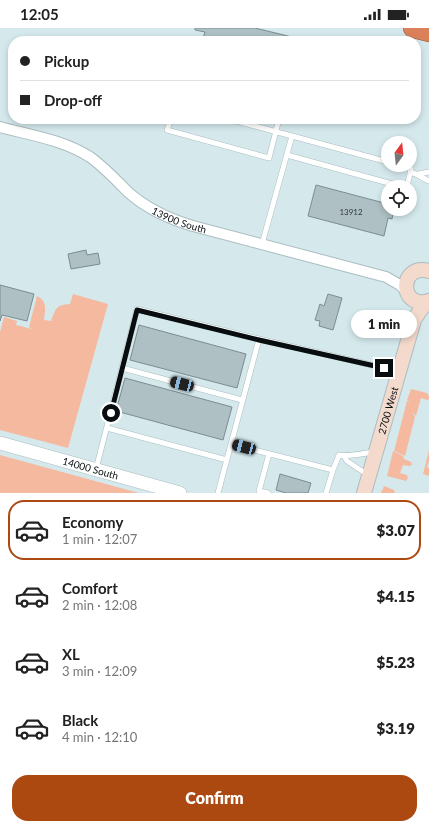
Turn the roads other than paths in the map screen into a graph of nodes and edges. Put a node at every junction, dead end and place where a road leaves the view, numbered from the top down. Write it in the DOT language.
graph roads {
  1 [pos="413,28"];
  2 [pos="429,32"];
  3 [pos="169,124"];
  4 [pos="251,124"];
  5 [pos="277,124"];
  6 [pos="0,126"];
  7 [pos="275,132"];
  8 [pos="292,136"];
  9 [pos="287,155"];
  10 [pos="381,160"];
  11 [pos="410,172"];
  12 [pos="429,172"];
  13 [pos="418,174"];
  14 [pos="408,180"];
  15 [pos="381,181"];
  16 [pos="429,181"];
  17 [pos="262,244"];
  18 [pos="422,269"];
  19 [pos="378,275"];
  20 [pos="407,293"];
  21 [pos="429,301"];
  22 [pos="412,327"];
  23 [pos="259,340"];
  24 [pos="122,368"];
  25 [pos="399,371"];
  26 [pos="242,400"];
  27 [pos="107,428"];
  28 [pos="0,443"];
  29 [pos="231,444"];
  30 [pos="376,452"];
  31 [pos="269,454"];
  32 [pos="344,456"];
  33 [pos="227,460"];
  34 [pos="96,470"];
  35 [pos="332,470"];
  36 [pos="369,476"];
  37 [pos="180,493"];
  38 [pos="218,493"];
  39 [pos="268,493"];
  40 [pos="326,493"];
  41 [pos="364,493"];
  1 -- 2 [label="highway"];
  3 -- 7 [label="lane"];
  4 -- 7 [label="lane"];
  5 -- 7 [label="lane"];
  6 -- 17 [label="street, 13900 South"];
  7 -- 8 [label="lane"];
  8 -- 9 [label="lane"];
  8 -- 10 [label="lane"];
  9 -- 15 [label="lane"];
  9 -- 17 [label="lane"];
  11 -- 13 [label="lane"];
  11 -- 14 [label="lane"];
  12 -- 13 [label="lane"];
  13 -- 16 [label="lane"];
  17 -- 19 [label="street, 13900 South"];
  18 -- 19 [label="street, 13900 South"];
  18 -- 20 [label="main road"];
  19 -- 20 [label="street, 13900 South"];
  20 -- 21 [label="main road"];
  20 -- 22 [label="main road, 2700 West"];
  21 -- 22 [label="main road, 2700 West"];
  22 -- 25 [label="main road, 2700 West"];
  23 -- 24 [label="lane"];
  23 -- 25 [label="lane"];
  23 -- 26 [label="lane"];
  24 -- 26 [label="lane"];
  24 -- 27 [label="lane"];
  25 -- 30 [label="main road, 2700 West"];
  26 -- 29 [label="lane"];
  27 -- 33 [label="lane"];
  27 -- 34 [label="lane"];
  28 -- 34 [label="street, 14000 South"];
  29 -- 31 [label="lane"];
  29 -- 33 [label="lane"];
  30 -- 32 [label="lane"];
  30 -- 36 [label="main road, 2700 West"];
  31 -- 35 [label="lane"];
  31 -- 39 [label="lane"];
  32 -- 35 [label="lane"];
  32 -- 36 [label="lane"];
  33 -- 38 [label="lane"];
  34 -- 37 [label="street, 14000 South"];
  35 -- 40 [label="lane"];
  36 -- 41 [label="main road, 2700 West"];
}
